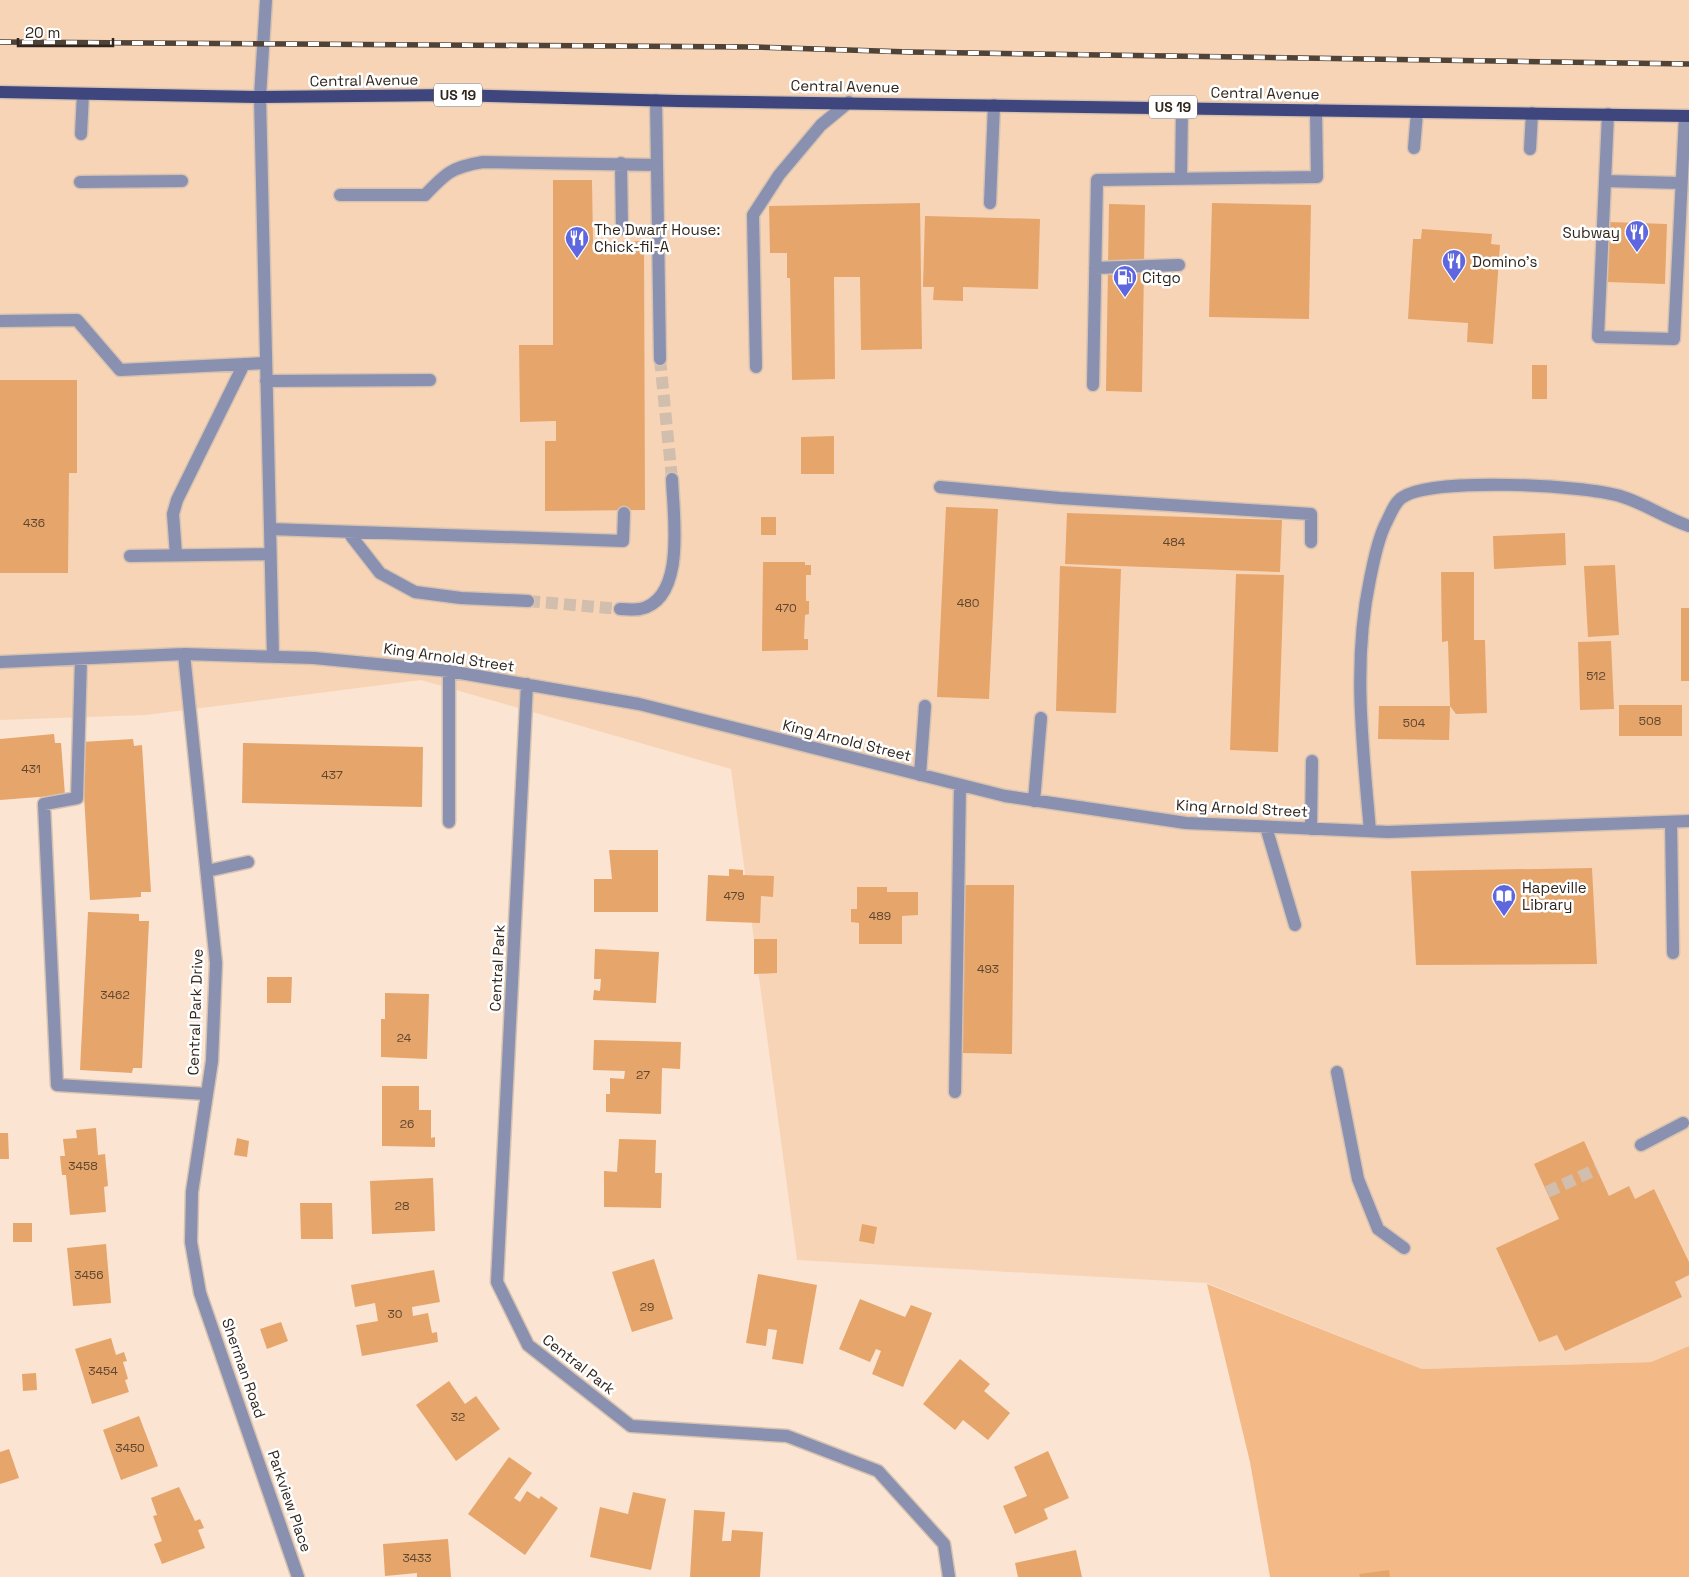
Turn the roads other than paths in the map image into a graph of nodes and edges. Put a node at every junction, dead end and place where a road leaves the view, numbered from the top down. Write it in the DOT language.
graph roads {
  1 [pos="266,0"];
  2 [pos="0,92"];
  3 [pos="84,94"];
  4 [pos="260,97"];
  5 [pos="656,100"];
  6 [pos="849,102"];
  7 [pos="994,104"];
  8 [pos="1182,108"];
  9 [pos="1316,110"];
  10 [pos="1417,112"];
  11 [pos="1532,114"];
  12 [pos="1608,114"];
  13 [pos="1687,116"];
  14 [pos="81,134"];
  15 [pos="1414,148"];
  16 [pos="1530,149"];
  17 [pos="621,163"];
  18 [pos="657,165"];
  19 [pos="1181,179"];
  20 [pos="182,181"];
  21 [pos="1605,181"];
  22 [pos="80,182"];
  23 [pos="1680,182"];
  24 [pos="340,195"];
  25 [pos="990,203"];
  26 [pos="622,229"];
  27 [pos="1179,265"];
  28 [pos="1095,268"];
  29 [pos="0,321"];
  30 [pos="660,359"];
  31 [pos="244,364"];
  32 [pos="266,364"];
  33 [pos="756,367"];
  34 [pos="430,380"];
  35 [pos="266,381"];
  36 [pos="1093,385"];
  37 [pos="672,479"];
  38 [pos="940,487"];
  39 [pos="624,513"];
  40 [pos="1689,526"];
  41 [pos="270,529"];
  42 [pos="348,532"];
  43 [pos="1311,542"];
  44 [pos="270,554"];
  45 [pos="176,555"];
  46 [pos="130,556"];
  47 [pos="528,601"];
  48 [pos="620,609"];
  49 [pos="184,654"];
  50 [pos="273,657"];
  51 [pos="81,659"];
  52 [pos="0,662"];
  53 [pos="449,671"];
  54 [pos="527,684"];
  55 [pos="925,706"];
  56 [pos="1041,718"];
  57 [pos="1312,761"];
  58 [pos="920,775"];
  59 [pos="960,785"];
  60 [pos="1034,801"];
  61 [pos="1689,821"];
  62 [pos="449,822"];
  63 [pos="1672,822"];
  64 [pos="1266,827"];
  65 [pos="1311,829"];
  66 [pos="1370,831"];
  67 [pos="248,862"];
  68 [pos="207,871"];
  69 [pos="1295,925"];
  70 [pos="1673,953"];
  71 [pos="1337,1072"];
  72 [pos="955,1092"];
  73 [pos="207,1094"];
  74 [pos="1682,1123"];
  75 [pos="1641,1145"];
  76 [pos="1404,1248"];
  77 [pos="207,1312"];
  78 [pos="250,1436"];
  79 [pos="298,1577"];
  80 [pos="950,1577"];
  1 -- 4 [label="street"];
  2 -- 3 [label="main road, Central Avenue / US 19"];
  3 -- 4 [label="main road, Central Avenue / US 19"];
  3 -- 14 [label="street"];
  4 -- 5 [label="main road, Central Avenue / US 19"];
  4 -- 32 [label="street"];
  5 -- 6 [label="main road, Central Avenue / US 19"];
  5 -- 18 [label="street"];
  6 -- 7 [label="main road, Central Avenue / US 19"];
  6 -- 33 [label="street"];
  7 -- 8 [label="main road, Central Avenue / US 19"];
  7 -- 25 [label="street"];
  8 -- 9 [label="main road, Central Avenue / US 19"];
  8 -- 19 [label="street"];
  9 -- 10 [label="main road, Central Avenue / US 19"];
  9 -- 19 [label="street"];
  10 -- 11 [label="main road, Central Avenue / US 19"];
  10 -- 15 [label="street"];
  11 -- 12 [label="main road, Central Avenue / US 19"];
  11 -- 16 [label="street"];
  12 -- 13 [label="main road, Central Avenue / US 19"];
  12 -- 21 [label="street"];
  13 -- 23 [label="street"];
  17 -- 18 [label="street"];
  17 -- 24 [label="street"];
  17 -- 26 [label="street"];
  18 -- 30 [label="street"];
  19 -- 28 [label="street"];
  20 -- 22 [label="street"];
  21 -- 23 [label="street"];
  21 -- 23 [label="street"];
  27 -- 28 [label="street"];
  28 -- 36 [label="street"];
  29 -- 31 [label="street"];
  31 -- 32 [label="street"];
  31 -- 45 [label="street"];
  32 -- 35 [label="street"];
  34 -- 35 [label="street"];
  35 -- 41 [label="street"];
  37 -- 48 [label="street"];
  38 -- 43 [label="street"];
  39 -- 42 [label="street"];
  40 -- 66 [label="street"];
  41 -- 42 [label="street"];
  41 -- 44 [label="street"];
  42 -- 47 [label="street"];
  44 -- 45 [label="street"];
  44 -- 50 [label="street"];
  45 -- 46 [label="street"];
  49 -- 50 [label="street, King Arnold Street"];
  49 -- 51 [label="street, King Arnold Street"];
  49 -- 68 [label="street, Central Park Drive"];
  50 -- 53 [label="street, King Arnold Street"];
  51 -- 52 [label="street, King Arnold Street"];
  51 -- 73 [label="street"];
  53 -- 54 [label="street, King Arnold Street"];
  53 -- 62 [label="street"];
  54 -- 58 [label="street, King Arnold Street"];
  54 -- 80 [label="street, Central Park"];
  55 -- 58 [label="street"];
  56 -- 60 [label="street"];
  57 -- 65 [label="street"];
  58 -- 59 [label="street, King Arnold Street"];
  59 -- 60 [label="street, King Arnold Street"];
  59 -- 72 [label="street"];
  60 -- 64 [label="street, King Arnold Street"];
  61 -- 63 [label="street, King Arnold Street"];
  63 -- 66 [label="street, King Arnold Street"];
  63 -- 70 [label="street"];
  64 -- 65 [label="street, King Arnold Street"];
  64 -- 69 [label="street"];
  65 -- 66 [label="street, King Arnold Street"];
  67 -- 68 [label="street"];
  68 -- 73 [label="street, Central Park Drive"];
  71 -- 76 [label="street"];
  73 -- 77 [label="street, Central Park Drive"];
  74 -- 75 [label="street"];
  77 -- 78 [label="street, Sherman Road"];
  78 -- 79 [label="street, Parkview Place"];
}
